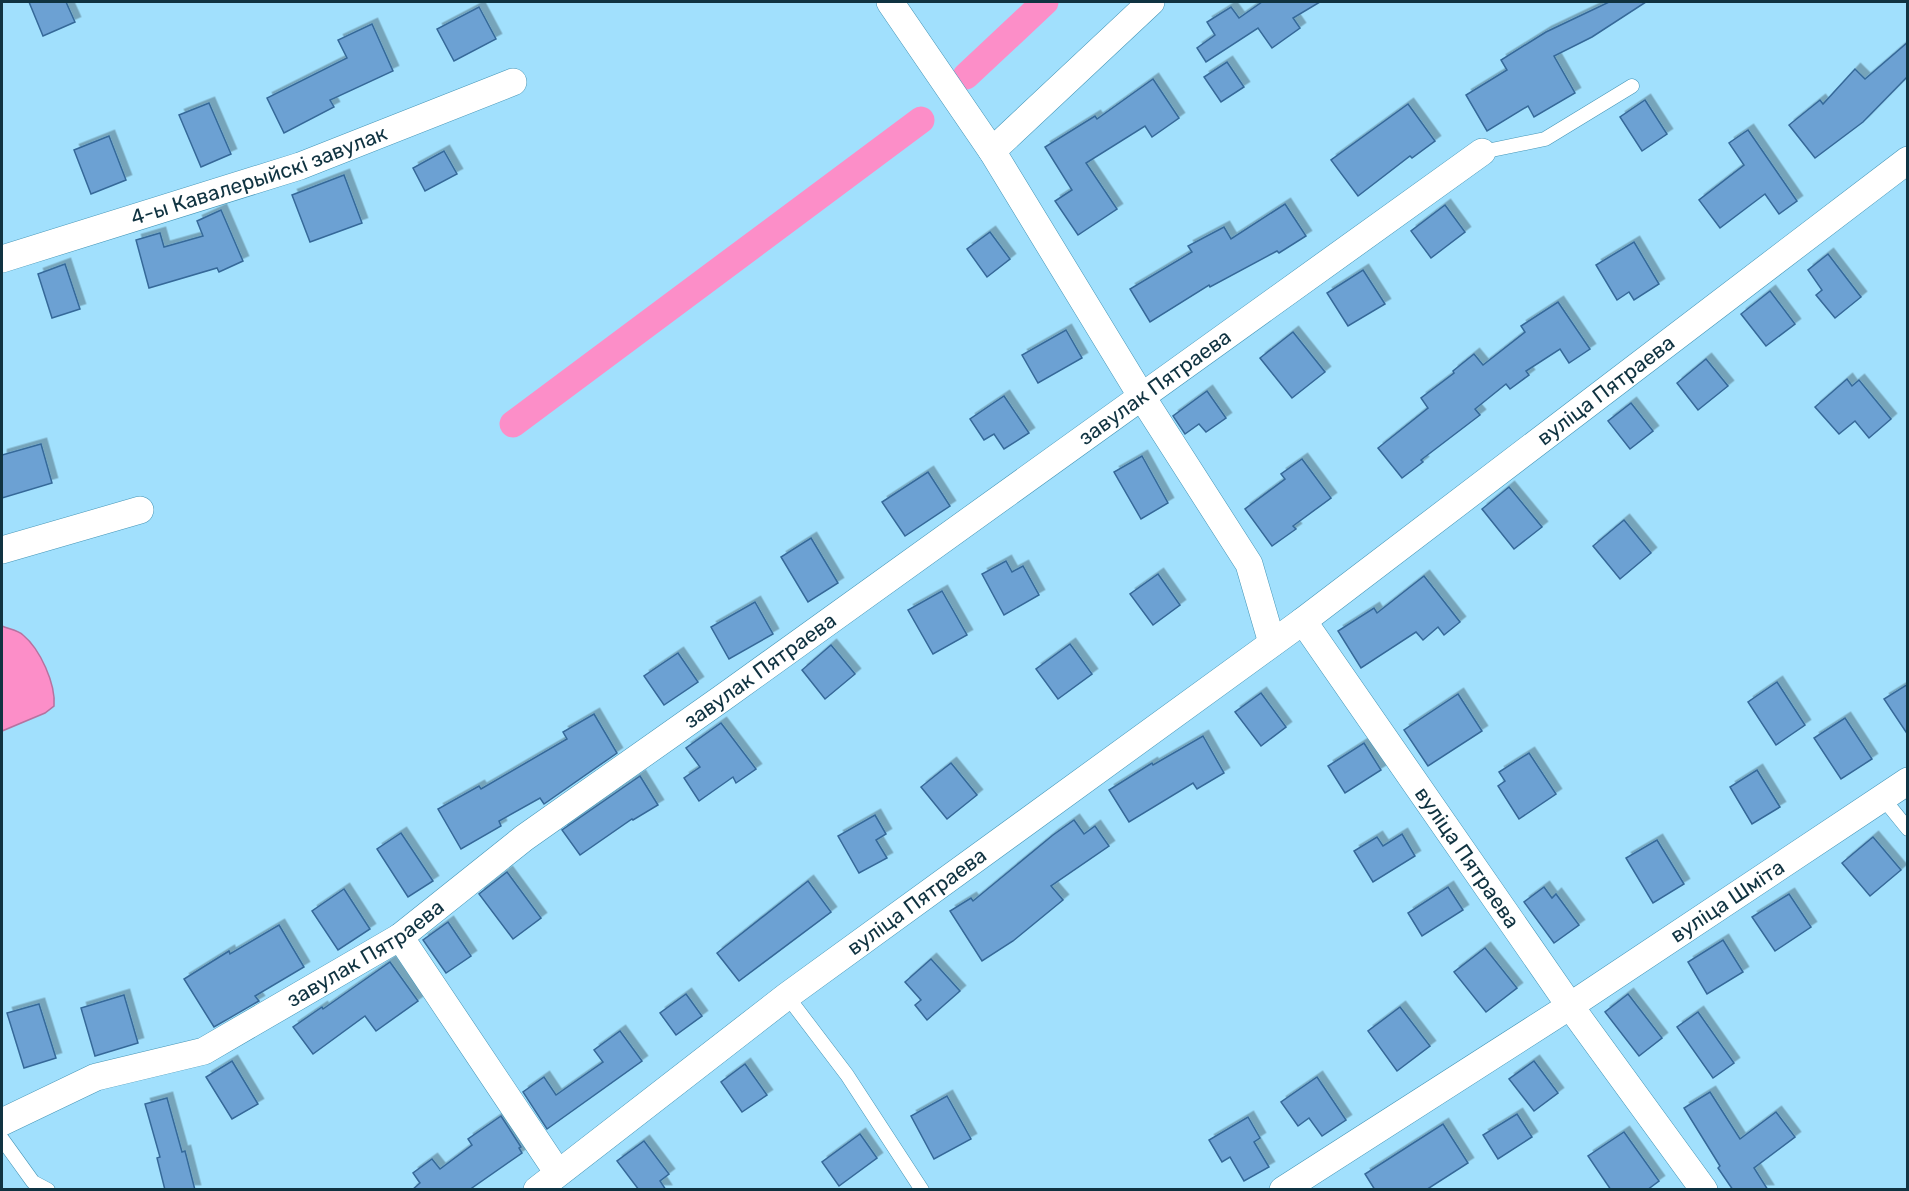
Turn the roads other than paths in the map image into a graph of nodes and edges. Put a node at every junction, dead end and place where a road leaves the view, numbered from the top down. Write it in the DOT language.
graph roads {
  1 [pos="890,2"];
  2 [pos="1151,2"];
  3 [pos="513,82"];
  4 [pos="1632,86"];
  5 [pos="992,151"];
  6 [pos="1482,152"];
  7 [pos="1908,160"];
  8 [pos="2,260"];
  9 [pos="1142,397"];
  10 [pos="140,510"];
  11 [pos="2,550"];
  12 [pos="1303,621"];
  13 [pos="1272,644"];
  14 [pos="1908,781"];
  15 [pos="1882,797"];
  16 [pos="1908,829"];
  17 [pos="400,937"];
  18 [pos="787,996"];
  19 [pos="1570,1006"];
  20 [pos="2,1122"];
  21 [pos="2,1139"];
  22 [pos="558,1173"];
  23 [pos="48,1190"];
  24 [pos="537,1190"];
  25 [pos="922,1190"];
  26 [pos="1283,1190"];
  27 [pos="1704,1190"];
  1 -- 5 [label="street"];
  2 -- 5 [label="street"];
  3 -- 8 [label="street, 4-ы Кавалерыйскі завулак"];
  4 -- 6 [label="lane"];
  5 -- 9 [label="street"];
  6 -- 9 [label="street, завулак Пятраева"];
  7 -- 12 [label="street, вуліца Пятраева"];
  9 -- 13 [label="street"];
  9 -- 17 [label="street, завулак Пятраева"];
  10 -- 11 [label="street"];
  12 -- 13 [label="street, вуліца Пятраева"];
  12 -- 19 [label="street, вуліца Пятраева"];
  13 -- 18 [label="street, вуліца Пятраева"];
  14 -- 15 [label="street, вуліца Шміта"];
  15 -- 16 [label="lane"];
  15 -- 19 [label="street, вуліца Шміта"];
  17 -- 20 [label="street, завулак Пятраева"];
  17 -- 22 [label="street"];
  18 -- 22 [label="street, вуліца Пятраева"];
  18 -- 25 [label="lane"];
  19 -- 26 [label="street, вуліца Шміта"];
  19 -- 27 [label="street"];
  21 -- 23 [label="lane"];
  22 -- 24 [label="street, вуліца Пятраева"];
}
